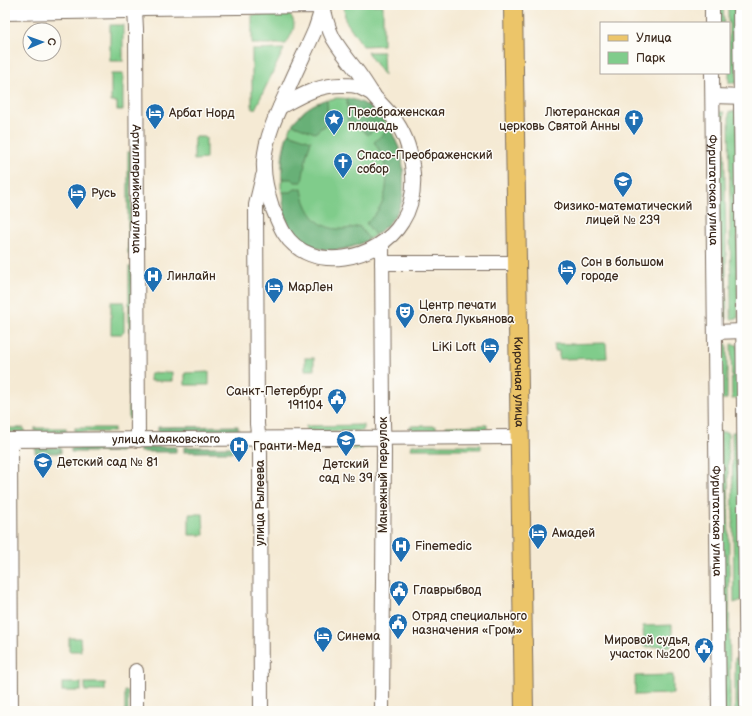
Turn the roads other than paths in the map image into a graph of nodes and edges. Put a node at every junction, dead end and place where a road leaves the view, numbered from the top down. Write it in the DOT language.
graph roads {
  1 [pos="323,5"];
  2 [pos="505,5"];
  3 [pos="513,5"];
  4 [pos="712,5"];
  5 [pos="740,5"];
  6 [pos="57,9"];
  7 [pos="135,10"];
  8 [pos="5,13"];
  9 [pos="712,22"];
  10 [pos="712,74"];
  11 [pos="373,95"];
  12 [pos="713,96"];
  13 [pos="744,97"];
  14 [pos="280,107"];
  15 [pos="264,176"];
  16 [pos="382,243"];
  17 [pos="382,263"];
  18 [pos="508,263"];
  19 [pos="715,332"];
  20 [pos="743,332"];
  21 [pos="383,438"];
  22 [pos="515,438"];
  23 [pos="259,439"];
  24 [pos="8,440"];
  25 [pos="138,440"];
  26 [pos="136,671"];
  27 [pos="8,694"];
  28 [pos="11,711"];
  29 [pos="136,711"];
  30 [pos="261,711"];
  31 [pos="382,711"];
  32 [pos="513,711"];
  33 [pos="524,711"];
  34 [pos="719,711"];
  35 [pos="747,711"];
  1 -- 7 [label="street"];
  1 -- 11 [label="street"];
  1 -- 14 [label="street"];
  2 -- 18 [label="main road, Кирочная улица"];
  3 -- 22 [label="main road, Кирочная улица"];
  4 -- 9 [label="street"];
  5 -- 13 [label="street"];
  6 -- 7 [label="street"];
  6 -- 8 [label="street"];
  7 -- 25 [label="street, Артиллерийская улица"];
  10 -- 12 [label="street, Фурштатская улица"];
  11 -- 14 [label="street"];
  11 -- 16 [label="street"];
  12 -- 13 [label="street"];
  12 -- 19 [label="street, Фурштатская улица"];
  13 -- 20 [label="street"];
  14 -- 15 [label="street"];
  15 -- 16 [label="street"];
  15 -- 23 [label="street, улица Рылеева"];
  16 -- 17 [label="street"];
  17 -- 18 [label="street"];
  17 -- 21 [label="street, Манежный переулок"];
  18 -- 22 [label="main road, Кирочная улица"];
  19 -- 20 [label="street"];
  19 -- 34 [label="street, Фурштатская улица"];
  20 -- 35 [label="street"];
  21 -- 22 [label="street, улица Маяковского"];
  21 -- 23 [label="street, улица Маяковского"];
  21 -- 31 [label="street, Манежный переулок"];
  22 -- 32 [label="main road, Кирочная улица"];
  22 -- 33 [label="main road, Кирочная улица"];
  23 -- 25 [label="street, улица Маяковского"];
  23 -- 30 [label="street, улица Рылеева"];
  24 -- 25 [label="street, улица Маяковского"];
  24 -- 27 [label="street"];
  26 -- 29 [label="street"];
  27 -- 28 [label="street"];
}
